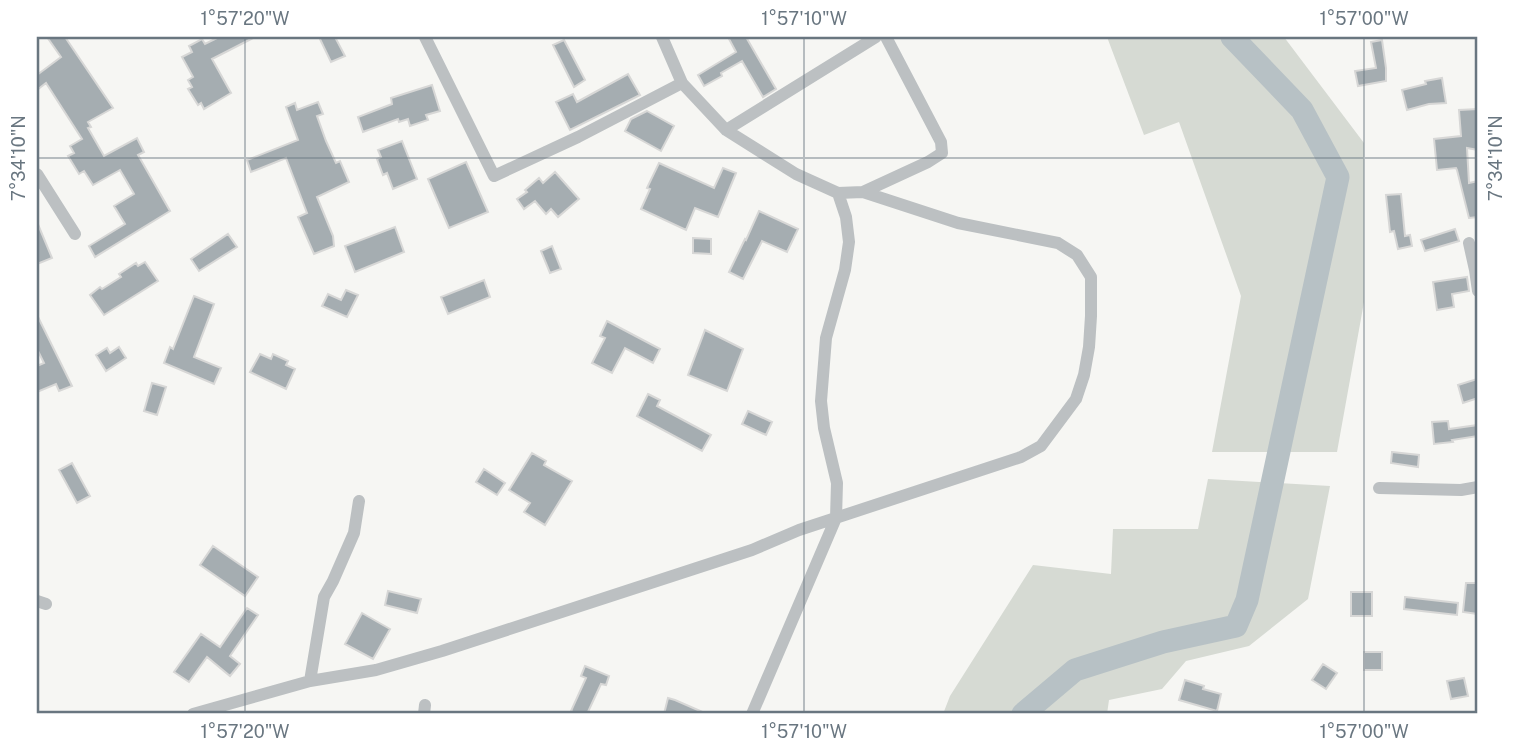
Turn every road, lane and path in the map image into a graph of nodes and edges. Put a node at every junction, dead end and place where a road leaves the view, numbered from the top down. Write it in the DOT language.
graph roads {
  1 [pos="425,37"];
  2 [pos="662,37"];
  3 [pos="876,37"];
  4 [pos="886,37"];
  5 [pos="682,83"];
  6 [pos="726,130"];
  7 [pos="37,174"];
  8 [pos="838,192"];
  9 [pos="863,192"];
  10 [pos="75,234"];
  11 [pos="1469,243"];
  12 [pos="1478,291"];
  13 [pos="1478,487"];
  14 [pos="1379,488"];
  15 [pos="359,501"];
  16 [pos="836,518"];
  17 [pos="310,681"];
  18 [pos="193,714"];
  19 [pos="752,714"];
  1 -- 5 [label="street"];
  2 -- 5 [label="street"];
  3 -- 6 [label="street"];
  4 -- 9 [label="street"];
  5 -- 6 [label="street"];
  6 -- 8 [label="street"];
  7 -- 10 [label="street"];
  8 -- 9 [label="street"];
  8 -- 16 [label="street"];
  9 -- 16 [label="street"];
  11 -- 12 [label="street"];
  13 -- 14 [label="street"];
  15 -- 17 [label="street"];
  16 -- 17 [label="street"];
  16 -- 19 [label="street"];
  17 -- 18 [label="street"];
}
